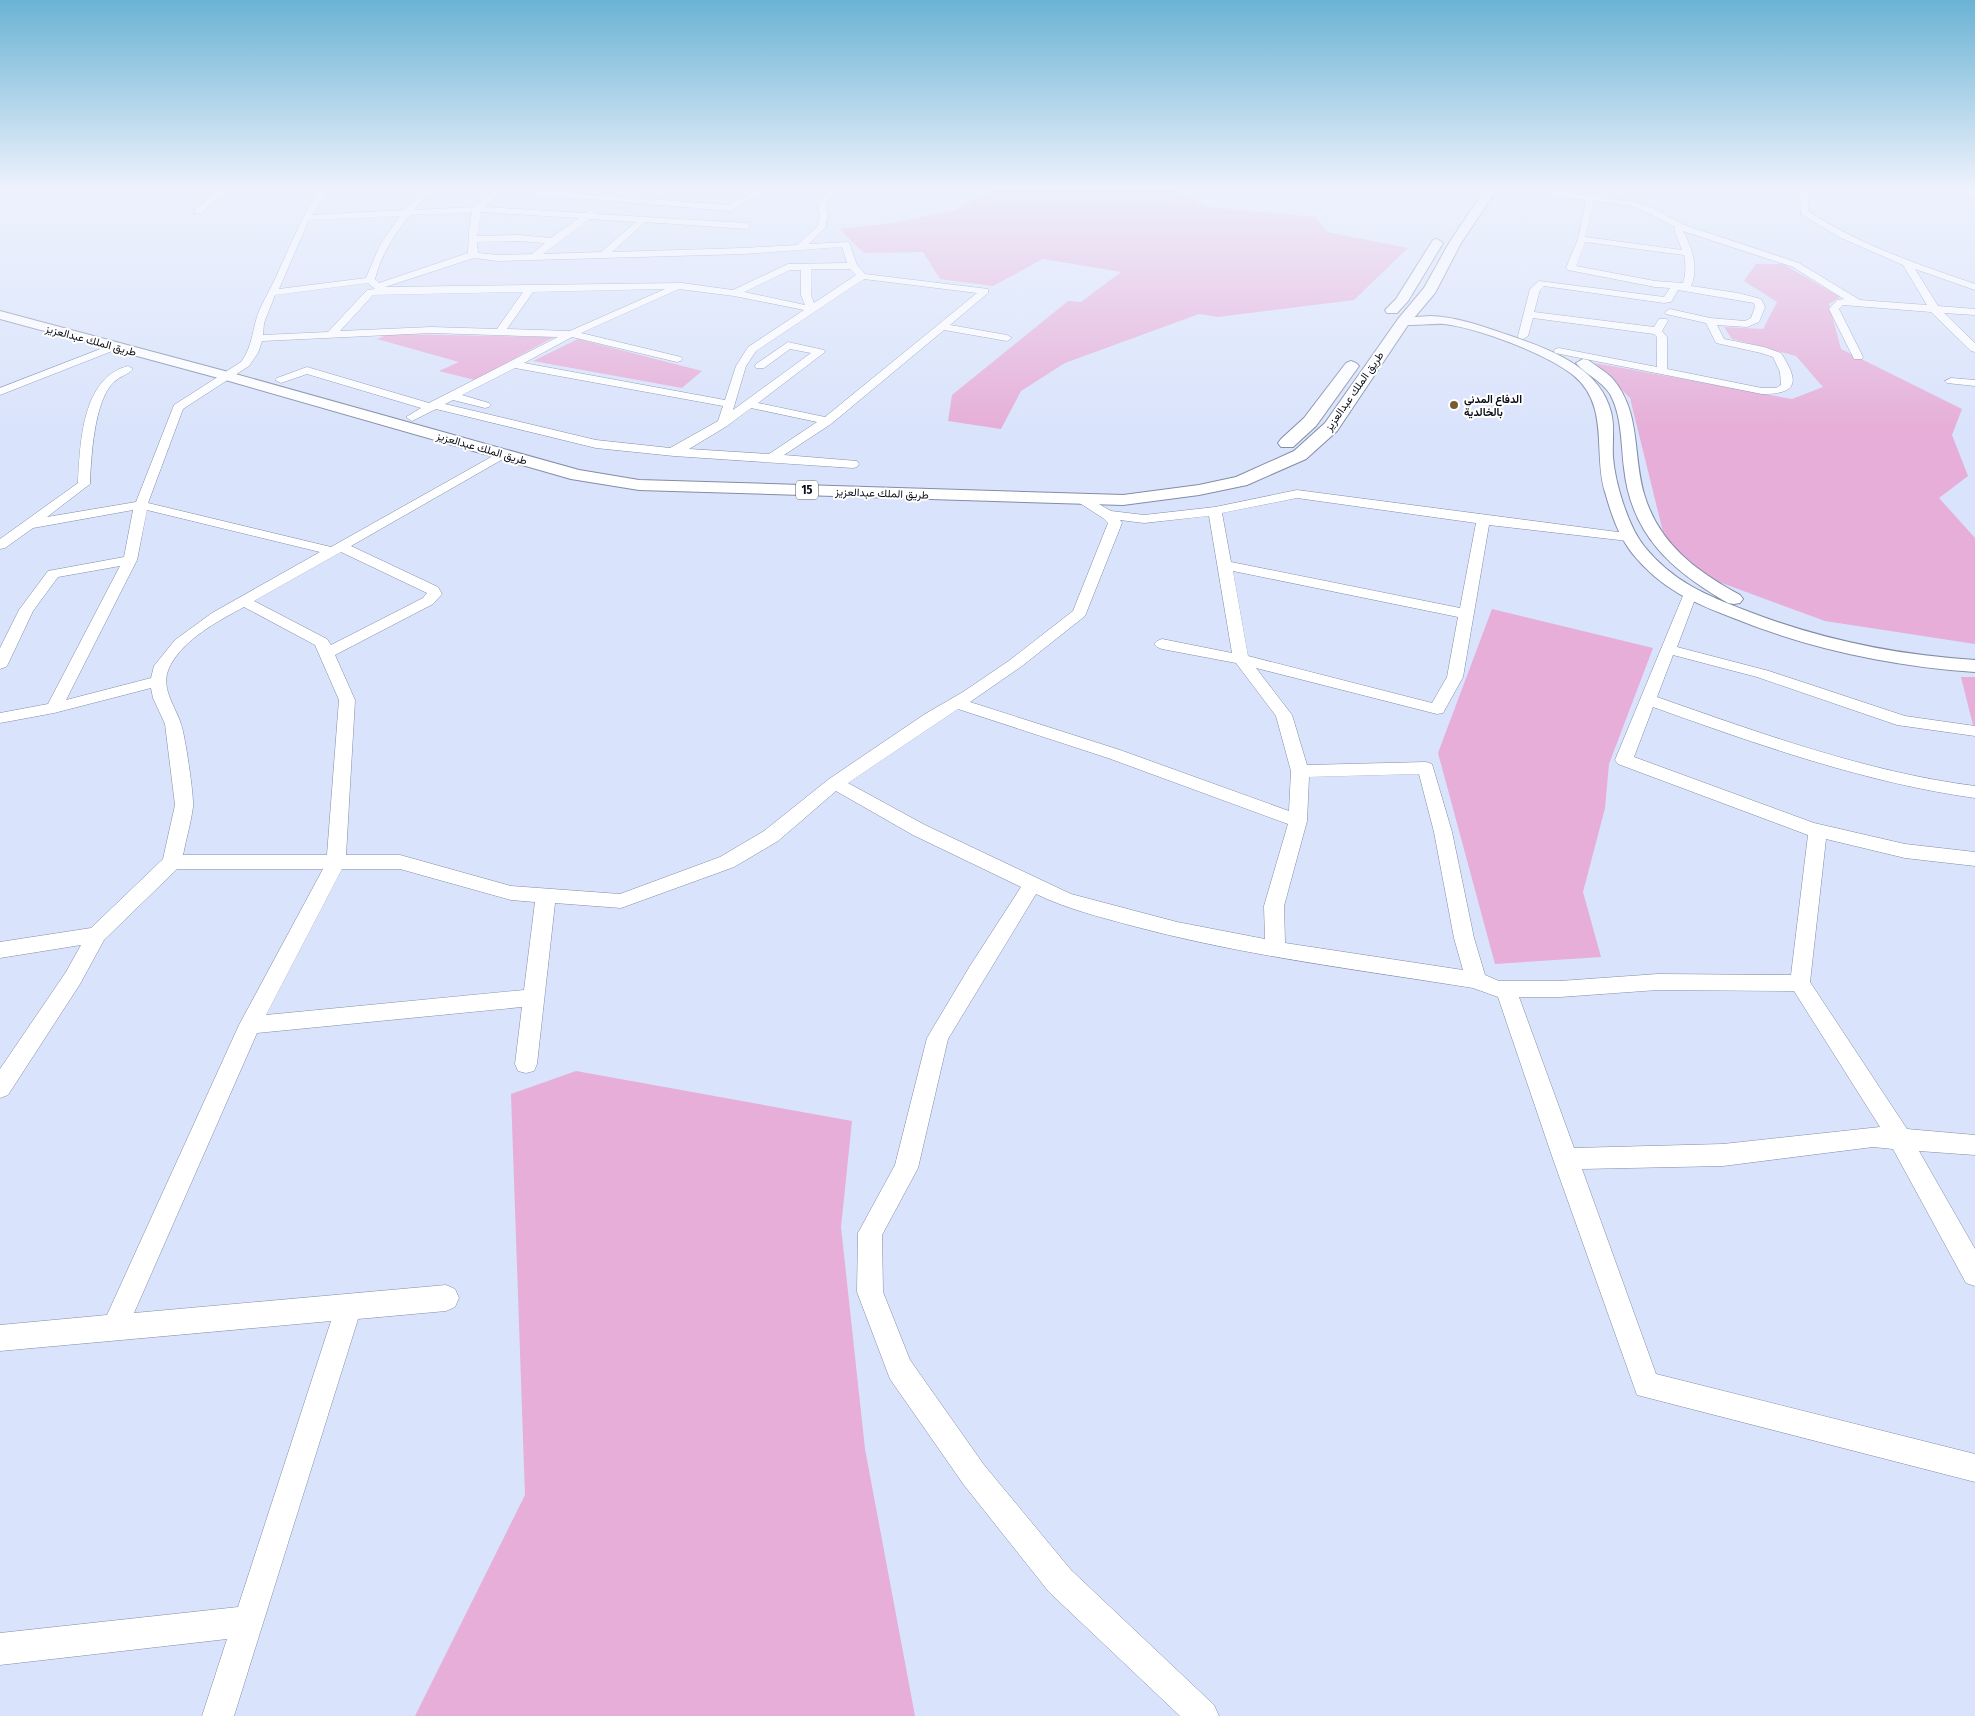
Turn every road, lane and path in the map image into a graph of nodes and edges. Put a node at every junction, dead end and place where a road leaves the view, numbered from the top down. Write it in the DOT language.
graph roads {
  1 [pos="284,269"];
  2 [pos="373,269"];
  3 [pos="429,269"];
  4 [pos="784,269"];
  5 [pos="806,269"];
  6 [pos="856,269"];
  7 [pos="1429,269"];
  8 [pos="1443,269"];
  9 [pos="1577,269"];
  10 [pos="1690,269"];
  11 [pos="1804,269"];
  12 [pos="1910,269"];
  13 [pos="1923,269"];
  14 [pos="862,276"];
  15 [pos="1655,284"];
  16 [pos="377,286"];
  17 [pos="682,286"];
  18 [pos="1675,287"];
  19 [pos="1975,287"];
  20 [pos="530,289"];
  21 [pos="271,293"];
  22 [pos="734,293"];
  23 [pos="1660,300"];
  24 [pos="1858,303"];
  25 [pos="0,304"];
  26 [pos="812,309"];
  27 [pos="1406,309"];
  28 [pos="1935,310"];
  29 [pos="1670,312"];
  30 [pos="1975,312"];
  31 [pos="1528,314"];
  32 [pos="0,315"];
  33 [pos="1453,315"];
  34 [pos="1384,321"];
  35 [pos="1710,321"];
  36 [pos="940,326"];
  37 [pos="1657,331"];
  38 [pos="500,332"];
  39 [pos="571,334"];
  40 [pos="331,335"];
  41 [pos="1523,336"];
  42 [pos="258,338"];
  43 [pos="1006,338"];
  44 [pos="116,346"];
  45 [pos="1975,349"];
  46 [pos="1559,351"];
  47 [pos="1361,352"];
  48 [pos="1858,357"];
  49 [pos="677,359"];
  50 [pos="513,364"];
  51 [pos="742,366"];
  52 [pos="760,366"];
  53 [pos="128,369"];
  54 [pos="1662,371"];
  55 [pos="233,372"];
  56 [pos="792,372"];
  57 [pos="281,380"];
  58 [pos="1951,381"];
  59 [pos="1975,383"];
  60 [pos="0,392"];
  61 [pos="452,396"];
  62 [pos="729,404"];
  63 [pos="749,404"];
  64 [pos="432,406"];
  65 [pos="412,416"];
  66 [pos="827,421"];
  67 [pos="723,423"];
  68 [pos="674,452"];
  69 [pos="504,455"];
  70 [pos="770,459"];
  71 [pos="853,464"];
  72 [pos="1083,499"];
  73 [pos="141,506"];
  74 [pos="1215,511"];
  75 [pos="1108,515"];
  76 [pos="1483,520"];
  77 [pos="30,524"];
  78 [pos="1628,537"];
  79 [pos="0,545"];
  80 [pos="336,549"];
  81 [pos="130,560"];
  82 [pos="1225,565"];
  83 [pos="1690,594"];
  84 [pos="244,602"];
  85 [pos="1465,614"];
  86 [pos="1162,644"];
  87 [pos="1668,649"];
  88 [pos="1975,652"];
  89 [pos="326,653"];
  90 [pos="1241,659"];
  91 [pos="0,664"];
  92 [pos="1975,666"];
  93 [pos="158,681"];
  94 [pos="1648,699"];
  95 [pos="956,703"];
  96 [pos="54,708"];
  97 [pos="0,718"];
  98 [pos="1975,731"];
  99 [pos="1300,771"];
  100 [pos="835,783"];
  101 [pos="1975,792"];
  102 [pos="1298,821"];
  103 [pos="1818,831"];
  104 [pos="1975,859"];
  105 [pos="172,862"];
  106 [pos="336,862"];
  107 [pos="1032,885"];
  108 [pos="546,895"];
  109 [pos="98,935"];
  110 [pos="1275,949"];
  111 [pos="0,950"];
  112 [pos="1476,980"];
  113 [pos="1800,983"];
  114 [pos="1506,989"];
  115 [pos="534,997"];
  116 [pos="250,1025"];
  117 [pos="526,1064"];
  118 [pos="0,1088"];
  119 [pos="1900,1139"];
  120 [pos="1975,1145"];
  121 [pos="1565,1159"];
  122 [pos="1975,1274"];
  123 [pos="446,1298"];
  124 [pos="349,1307"];
  125 [pos="114,1329"];
  126 [pos="0,1338"];
  127 [pos="1975,1468"];
  128 [pos="248,1621"];
  129 [pos="0,1649"];
  130 [pos="218,1716"];
  131 [pos="1203,1716"];
  1 -- 21 [label="street"];
  2 -- 16 [label="street"];
  3 -- 16 [label="street"];
  4 -- 22 [label="street"];
  5 -- 26 [label="street"];
  6 -- 14 [label="street"];
  7 -- 27 [label="highway, طريق الملك عبدالعزيز / 15"];
  8 -- 27 [label="highway, طريق الملك عبدالعزيز / 15"];
  9 -- 15 [label="street"];
  10 -- 18 [label="street"];
  11 -- 24 [label="street"];
  12 -- 28 [label="street"];
  13 -- 19 [label="street"];
  14 -- 26 [label="street"];
  14 -- 36 [label="street"];
  15 -- 18 [label="street"];
  15 -- 23 [label="street"];
  16 -- 20 [label="street"];
  16 -- 21 [label="street"];
  16 -- 40 [label="street"];
  17 -- 20 [label="street"];
  17 -- 22 [label="street"];
  17 -- 39 [label="street"];
  18 -- 23 [label="street"];
  18 -- 35 [label="street"];
  20 -- 38 [label="street"];
  21 -- 42 [label="street"];
  22 -- 26 [label="street"];
  23 -- 29 [label="street"];
  23 -- 31 [label="street"];
  24 -- 28 [label="street"];
  24 -- 48 [label="street"];
  25 -- 55 [label="highway, طريق الملك عبدالعزيز / 15"];
  26 -- 51 [label="street"];
  27 -- 33 [label="main road"];
  27 -- 33 [label="main road"];
  27 -- 34 [label="highway, طريق الملك عبدالعزيز / 15"];
  27 -- 72 [label="highway, طريق الملك عبدالعزيز / 15"];
  28 -- 30 [label="street"];
  28 -- 45 [label="street"];
  29 -- 35 [label="street"];
  29 -- 37 [label="street"];
  31 -- 37 [label="street"];
  31 -- 41 [label="street"];
  32 -- 44 [label="highway, طريق الملك عبدالعزيز / 15"];
  33 -- 41 [label="main road"];
  33 -- 78 [label="main road"];
  35 -- 54 [label="street"];
  36 -- 43 [label="street"];
  36 -- 66 [label="street"];
  37 -- 54 [label="street"];
  38 -- 39 [label="street"];
  38 -- 40 [label="street"];
  39 -- 49 [label="street"];
  39 -- 50 [label="street"];
  40 -- 42 [label="street"];
  41 -- 46 [label="main road"];
  42 -- 55 [label="street"];
  44 -- 55 [label="highway, طريق الملك عبدالعزيز / 15"];
  44 -- 60 [label="street"];
  46 -- 54 [label="street"];
  46 -- 88 [label="main road"];
  47 -- 65 [label="highway, طريق الملك عبدالعزيز / 15"];
  50 -- 61 [label="street"];
  50 -- 62 [label="street"];
  51 -- 52 [label="street"];
  51 -- 62 [label="street"];
  52 -- 56 [label="street"];
  52 -- 56 [label="street"];
  53 -- 77 [label="street"];
  55 -- 57 [label="highway, طريق الملك عبدالعزيز / 15"];
  55 -- 69 [label="highway, طريق الملك عبدالعزيز / 15"];
  55 -- 73 [label="street"];
  56 -- 63 [label="street"];
  57 -- 64 [label="street"];
  57 -- 65 [label="highway, طريق الملك عبدالعزيز / 15"];
  58 -- 59 [label="street"];
  61 -- 64 [label="street"];
  61 -- 68 [label="street"];
  62 -- 67 [label="street"];
  63 -- 66 [label="street"];
  63 -- 67 [label="street"];
  64 -- 65 [label="street"];
  64 -- 68 [label="street"];
  66 -- 70 [label="street"];
  67 -- 68 [label="street"];
  68 -- 70 [label="street"];
  69 -- 72 [label="highway, طريق الملك عبدالعزيز / 15"];
  69 -- 80 [label="street"];
  70 -- 71 [label="street"];
  72 -- 75 [label="street"];
  73 -- 77 [label="street"];
  73 -- 80 [label="street"];
  73 -- 81 [label="street"];
  74 -- 75 [label="street"];
  74 -- 76 [label="street"];
  74 -- 82 [label="street"];
  75 -- 95 [label="street"];
  76 -- 78 [label="street"];
  76 -- 85 [label="street"];
  77 -- 79 [label="street"];
  78 -- 83 [label="main road"];
  80 -- 84 [label="street"];
  80 -- 89 [label="street"];
  81 -- 91 [label="street"];
  81 -- 96 [label="street"];
  82 -- 85 [label="street"];
  82 -- 90 [label="street"];
  83 -- 87 [label="street"];
  83 -- 92 [label="main road"];
  84 -- 89 [label="street"];
  84 -- 93 [label="street"];
  85 -- 90 [label="street"];
  86 -- 90 [label="street"];
  87 -- 94 [label="street"];
  87 -- 98 [label="street"];
  89 -- 106 [label="street"];
  90 -- 99 [label="street"];
  93 -- 96 [label="street"];
  93 -- 105 [label="street"];
  94 -- 101 [label="street"];
  94 -- 103 [label="street"];
  95 -- 100 [label="street"];
  95 -- 102 [label="street"];
  96 -- 97 [label="street"];
  99 -- 102 [label="street"];
  99 -- 112 [label="street"];
  100 -- 107 [label="street"];
  100 -- 108 [label="street"];
  102 -- 110 [label="street"];
  103 -- 104 [label="street"];
  103 -- 113 [label="street"];
  105 -- 106 [label="street"];
  105 -- 109 [label="street"];
  106 -- 108 [label="street"];
  106 -- 116 [label="street"];
  107 -- 110 [label="street"];
  107 -- 131 [label="street"];
  108 -- 115 [label="street"];
  109 -- 111 [label="street"];
  109 -- 118 [label="street"];
  110 -- 112 [label="street"];
  112 -- 114 [label="street"];
  113 -- 114 [label="street"];
  113 -- 119 [label="street"];
  114 -- 121 [label="street"];
  115 -- 116 [label="street"];
  115 -- 117 [label="street"];
  116 -- 125 [label="street"];
  119 -- 120 [label="street"];
  119 -- 121 [label="street"];
  119 -- 122 [label="street"];
  121 -- 127 [label="street"];
  123 -- 124 [label="street"];
  124 -- 125 [label="street"];
  124 -- 128 [label="street"];
  125 -- 126 [label="street"];
  128 -- 129 [label="street"];
  128 -- 130 [label="street"];
}
